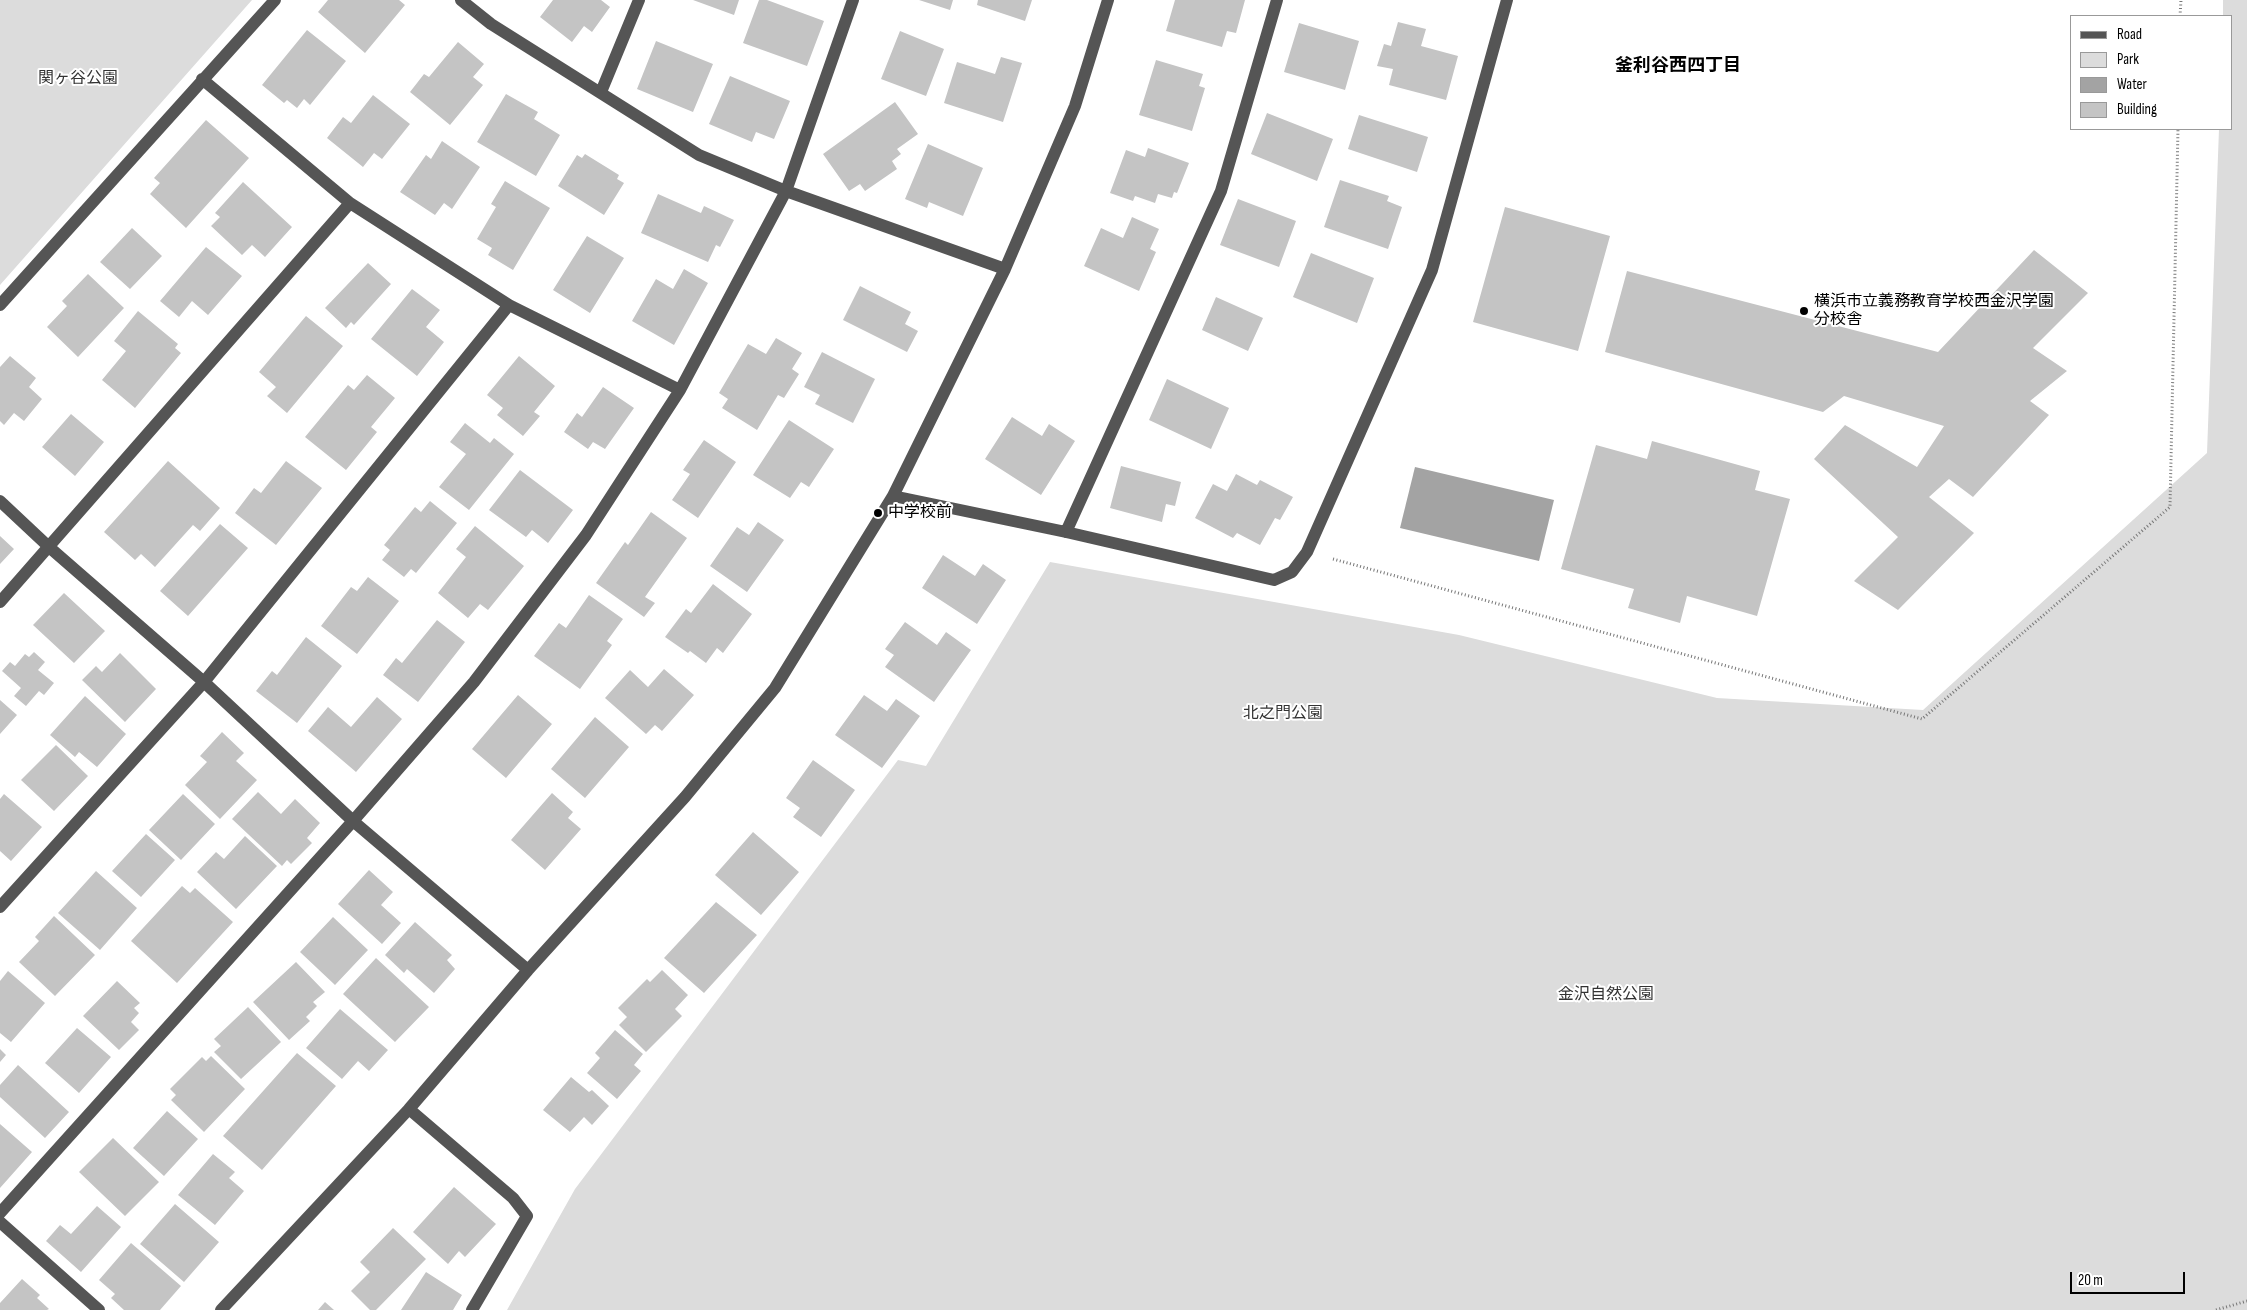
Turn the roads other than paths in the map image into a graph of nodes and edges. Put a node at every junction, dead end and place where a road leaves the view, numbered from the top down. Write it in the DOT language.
graph roads {
  1 [pos="275,0"];
  2 [pos="461,0"];
  3 [pos="639,0"];
  4 [pos="853,0"];
  5 [pos="1108,0"];
  6 [pos="1277,0"];
  7 [pos="1493,0"];
  8 [pos="1506,2"];
  9 [pos="202,79"];
  10 [pos="601,92"];
  11 [pos="786,191"];
  12 [pos="350,202"];
  13 [pos="1005,269"];
  14 [pos="0,305"];
  15 [pos="509,305"];
  16 [pos="680,390"];
  17 [pos="893,496"];
  18 [pos="0,501"];
  19 [pos="1066,532"];
  20 [pos="49,547"];
  21 [pos="0,602"];
  22 [pos="204,682"];
  23 [pos="352,821"];
  24 [pos="0,907"];
  25 [pos="528,970"];
  26 [pos="409,1109"];
  27 [pos="0,1212"];
  28 [pos="0,1222"];
  29 [pos="99,1310"];
  30 [pos="222,1310"];
  31 [pos="472,1310"];
  1 -- 9 [label="street"];
  2 -- 10 [label="street"];
  3 -- 10 [label="street"];
  4 -- 11 [label="street"];
  5 -- 13 [label="street"];
  6 -- 19 [label="street"];
  7 -- 8 [label="street"];
  8 -- 19 [label="street"];
  9 -- 12 [label="street"];
  9 -- 14 [label="street"];
  10 -- 11 [label="street"];
  11 -- 13 [label="street"];
  11 -- 16 [label="street"];
  12 -- 15 [label="street"];
  12 -- 20 [label="street"];
  13 -- 17 [label="street"];
  15 -- 16 [label="street"];
  15 -- 22 [label="street"];
  16 -- 23 [label="street"];
  17 -- 19 [label="street"];
  17 -- 25 [label="street"];
  18 -- 20 [label="street"];
  20 -- 21 [label="street"];
  20 -- 22 [label="street"];
  22 -- 23 [label="street"];
  22 -- 24 [label="street"];
  23 -- 25 [label="street"];
  23 -- 27 [label="street"];
  25 -- 26 [label="street"];
  26 -- 30 [label="street"];
  26 -- 31 [label="street"];
  28 -- 29 [label="street"];
}
